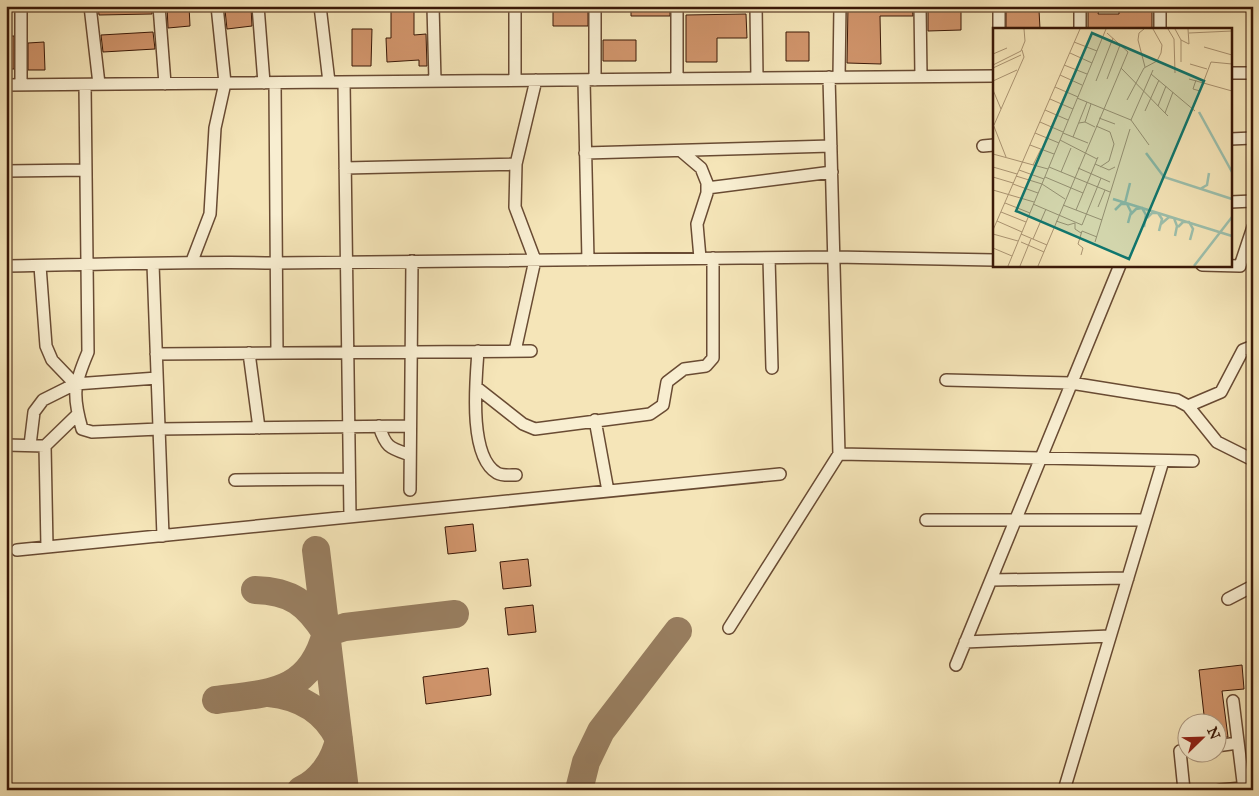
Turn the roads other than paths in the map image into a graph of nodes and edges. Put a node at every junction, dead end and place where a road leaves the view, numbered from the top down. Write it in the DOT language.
graph roads {
  1 [pos="21,6"];
  2 [pos="90,6"];
  3 [pos="158,6"];
  4 [pos="217,6"];
  5 [pos="258,6"];
  6 [pos="320,6"];
  7 [pos="433,6"];
  8 [pos="515,6"];
  9 [pos="595,6"];
  10 [pos="677,6"];
  11 [pos="756,6"];
  12 [pos="840,6"];
  13 [pos="920,6"];
  14 [pos="999,6"];
  15 [pos="1080,6"];
  16 [pos="1160,6"];
  17 [pos="999,28"];
  18 [pos="1080,28"];
  19 [pos="1160,28"];
  20 [pos="1232,73"];
  21 [pos="1253,73"];
  22 [pos="921,76"];
  23 [pos="993,76"];
  24 [pos="834,77"];
  25 [pos="757,78"];
  26 [pos="677,79"];
  27 [pos="515,80"];
  28 [pos="536,80"];
  29 [pos="590,80"];
  30 [pos="435,81"];
  31 [pos="329,82"];
  32 [pos="344,82"];
  33 [pos="225,83"];
  34 [pos="269,83"];
  35 [pos="99,84"];
  36 [pos="165,84"];
  37 [pos="22,85"];
  38 [pos="85,85"];
  39 [pos="6,86"];
  40 [pos="1253,138"];
  41 [pos="1232,139"];
  42 [pos="831,146"];
  43 [pos="680,151"];
  44 [pos="585,154"];
  45 [pos="516,164"];
  46 [pos="345,168"];
  47 [pos="86,170"];
  48 [pos="6,171"];
  49 [pos="832,172"];
  50 [pos="707,188"];
  51 [pos="1232,202"];
  52 [pos="1253,202"];
  53 [pos="1253,227"];
  54 [pos="834,257"];
  55 [pos="700,258"];
  56 [pos="713,258"];
  57 [pos="769,258"];
  58 [pos="535,260"];
  59 [pos="588,260"];
  60 [pos="993,260"];
  61 [pos="192,261"];
  62 [pos="346,262"];
  63 [pos="412,262"];
  64 [pos="276,263"];
  65 [pos="153,264"];
  66 [pos="88,265"];
  67 [pos="6,266"];
  68 [pos="40,266"];
  69 [pos="1120,266"];
  70 [pos="1232,266"];
  71 [pos="1253,346"];
  72 [pos="478,351"];
  73 [pos="514,351"];
  74 [pos="530,351"];
  75 [pos="348,352"];
  76 [pos="411,352"];
  77 [pos="249,353"];
  78 [pos="277,353"];
  79 [pos="156,354"];
  80 [pos="772,368"];
  81 [pos="157,378"];
  82 [pos="946,380"];
  83 [pos="1072,383"];
  84 [pos="75,384"];
  85 [pos="476,387"];
  86 [pos="1188,406"];
  87 [pos="78,414"];
  88 [pos="596,420"];
  89 [pos="379,426"];
  90 [pos="410,426"];
  91 [pos="349,427"];
  92 [pos="258,428"];
  93 [pos="159,429"];
  94 [pos="6,445"];
  95 [pos="30,445"];
  96 [pos="45,446"];
  97 [pos="839,454"];
  98 [pos="410,456"];
  99 [pos="1041,458"];
  100 [pos="1163,460"];
  101 [pos="1253,460"];
  102 [pos="1193,461"];
  103 [pos="780,474"];
  104 [pos="516,475"];
  105 [pos="349,479"];
  106 [pos="235,480"];
  107 [pos="410,490"];
  108 [pos="608,491"];
  109 [pos="350,517"];
  110 [pos="926,520"];
  111 [pos="1015,520"];
  112 [pos="1145,520"];
  113 [pos="163,536"];
  114 [pos="47,547"];
  115 [pos="17,550"];
  116 [pos="1128,578"];
  117 [pos="991,580"];
  118 [pos="1253,586"];
  119 [pos="1228,599"];
  120 [pos="729,628"];
  121 [pos="1110,636"];
  122 [pos="965,642"];
  123 [pos="956,665"];
  124 [pos="1233,701"];
  125 [pos="1238,743"];
  126 [pos="1226,745"];
  127 [pos="1181,764"];
  128 [pos="1247,788"];
  129 [pos="1064,790"];
  130 [pos="1184,790"];
  131 [pos="1220,790"];
  1 -- 37 [label="street"];
  2 -- 35 [label="street"];
  3 -- 36 [label="street"];
  4 -- 33 [label="street"];
  5 -- 34 [label="street"];
  6 -- 31 [label="street"];
  7 -- 30 [label="street"];
  8 -- 27 [label="street"];
  9 -- 29 [label="street"];
  10 -- 26 [label="street"];
  11 -- 25 [label="street"];
  12 -- 24 [label="street"];
  13 -- 22 [label="street"];
  14 -- 17 [label="street"];
  15 -- 18 [label="street"];
  16 -- 19 [label="street"];
  20 -- 21 [label="street"];
  22 -- 23 [label="street"];
  22 -- 24 [label="street"];
  24 -- 25 [label="street"];
  24 -- 42 [label="street"];
  25 -- 26 [label="street"];
  26 -- 29 [label="street"];
  27 -- 28 [label="street"];
  27 -- 30 [label="street"];
  28 -- 29 [label="street"];
  28 -- 45 [label="street"];
  29 -- 44 [label="street"];
  30 -- 32 [label="street"];
  31 -- 32 [label="street"];
  31 -- 34 [label="street"];
  32 -- 46 [label="street"];
  33 -- 34 [label="street"];
  33 -- 36 [label="street"];
  33 -- 61 [label="street"];
  34 -- 64 [label="street"];
  35 -- 36 [label="street"];
  35 -- 38 [label="street"];
  37 -- 38 [label="street"];
  37 -- 39 [label="street"];
  38 -- 47 [label="street"];
  40 -- 41 [label="street"];
  42 -- 43 [label="street"];
  42 -- 49 [label="street"];
  43 -- 44 [label="street"];
  43 -- 50 [label="street"];
  44 -- 59 [label="street"];
  45 -- 46 [label="street"];
  45 -- 58 [label="street"];
  46 -- 62 [label="street"];
  47 -- 48 [label="street"];
  47 -- 66 [label="street"];
  49 -- 50 [label="street"];
  49 -- 54 [label="street"];
  50 -- 55 [label="street"];
  51 -- 52 [label="street"];
  53 -- 70 [label="street"];
  54 -- 57 [label="street"];
  54 -- 60 [label="street"];
  54 -- 97 [label="street"];
  55 -- 56 [label="street"];
  55 -- 59 [label="street"];
  56 -- 57 [label="street"];
  56 -- 88 [label="street"];
  57 -- 80 [label="street"];
  58 -- 59 [label="street"];
  58 -- 63 [label="street"];
  58 -- 73 [label="street"];
  61 -- 64 [label="street"];
  61 -- 65 [label="street"];
  62 -- 63 [label="street"];
  62 -- 64 [label="street"];
  62 -- 75 [label="street"];
  63 -- 76 [label="street"];
  64 -- 78 [label="street"];
  65 -- 66 [label="street"];
  65 -- 79 [label="street"];
  66 -- 68 [label="street"];
  66 -- 84 [label="street"];
  67 -- 68 [label="street"];
  68 -- 84 [label="street"];
  69 -- 83 [label="street"];
  71 -- 86 [label="street"];
  72 -- 73 [label="street"];
  72 -- 76 [label="street"];
  72 -- 85 [label="street"];
  73 -- 74 [label="street"];
  75 -- 76 [label="street"];
  75 -- 78 [label="street"];
  75 -- 91 [label="street"];
  76 -- 90 [label="street"];
  77 -- 78 [label="street"];
  77 -- 79 [label="street"];
  77 -- 92 [label="street"];
  79 -- 81 [label="street"];
  81 -- 84 [label="street"];
  81 -- 93 [label="street"];
  82 -- 83 [label="street"];
  83 -- 86 [label="street"];
  83 -- 99 [label="street"];
  84 -- 87 [label="street"];
  84 -- 95 [label="street"];
  85 -- 88 [label="street"];
  85 -- 104 [label="street"];
  86 -- 101 [label="street"];
  87 -- 93 [label="street"];
  87 -- 96 [label="street"];
  88 -- 108 [label="street"];
  89 -- 90 [label="street"];
  89 -- 91 [label="street"];
  89 -- 98 [label="street"];
  90 -- 98 [label="street"];
  91 -- 92 [label="street"];
  91 -- 105 [label="street"];
  92 -- 93 [label="street"];
  93 -- 113 [label="street"];
  94 -- 95 [label="street"];
  95 -- 96 [label="street"];
  96 -- 114 [label="street"];
  97 -- 99 [label="street"];
  97 -- 120 [label="street"];
  98 -- 107 [label="street"];
  99 -- 100 [label="street"];
  99 -- 111 [label="street"];
  100 -- 102 [label="street"];
  100 -- 112 [label="street"];
  103 -- 108 [label="street"];
  105 -- 106 [label="street"];
  105 -- 109 [label="street"];
  108 -- 109 [label="street"];
  109 -- 113 [label="street"];
  110 -- 111 [label="street"];
  111 -- 112 [label="street"];
  111 -- 117 [label="street"];
  112 -- 116 [label="street"];
  113 -- 114 [label="street"];
  114 -- 115 [label="street"];
  116 -- 117 [label="street"];
  116 -- 121 [label="street"];
  117 -- 122 [label="street"];
  118 -- 119 [label="street"];
  121 -- 122 [label="street"];
  121 -- 129 [label="street"];
  122 -- 123 [label="street"];
  124 -- 125 [label="street"];
  125 -- 126 [label="street"];
  125 -- 128 [label="street"];
  127 -- 130 [label="street"];
  128 -- 131 [label="street"];
}
